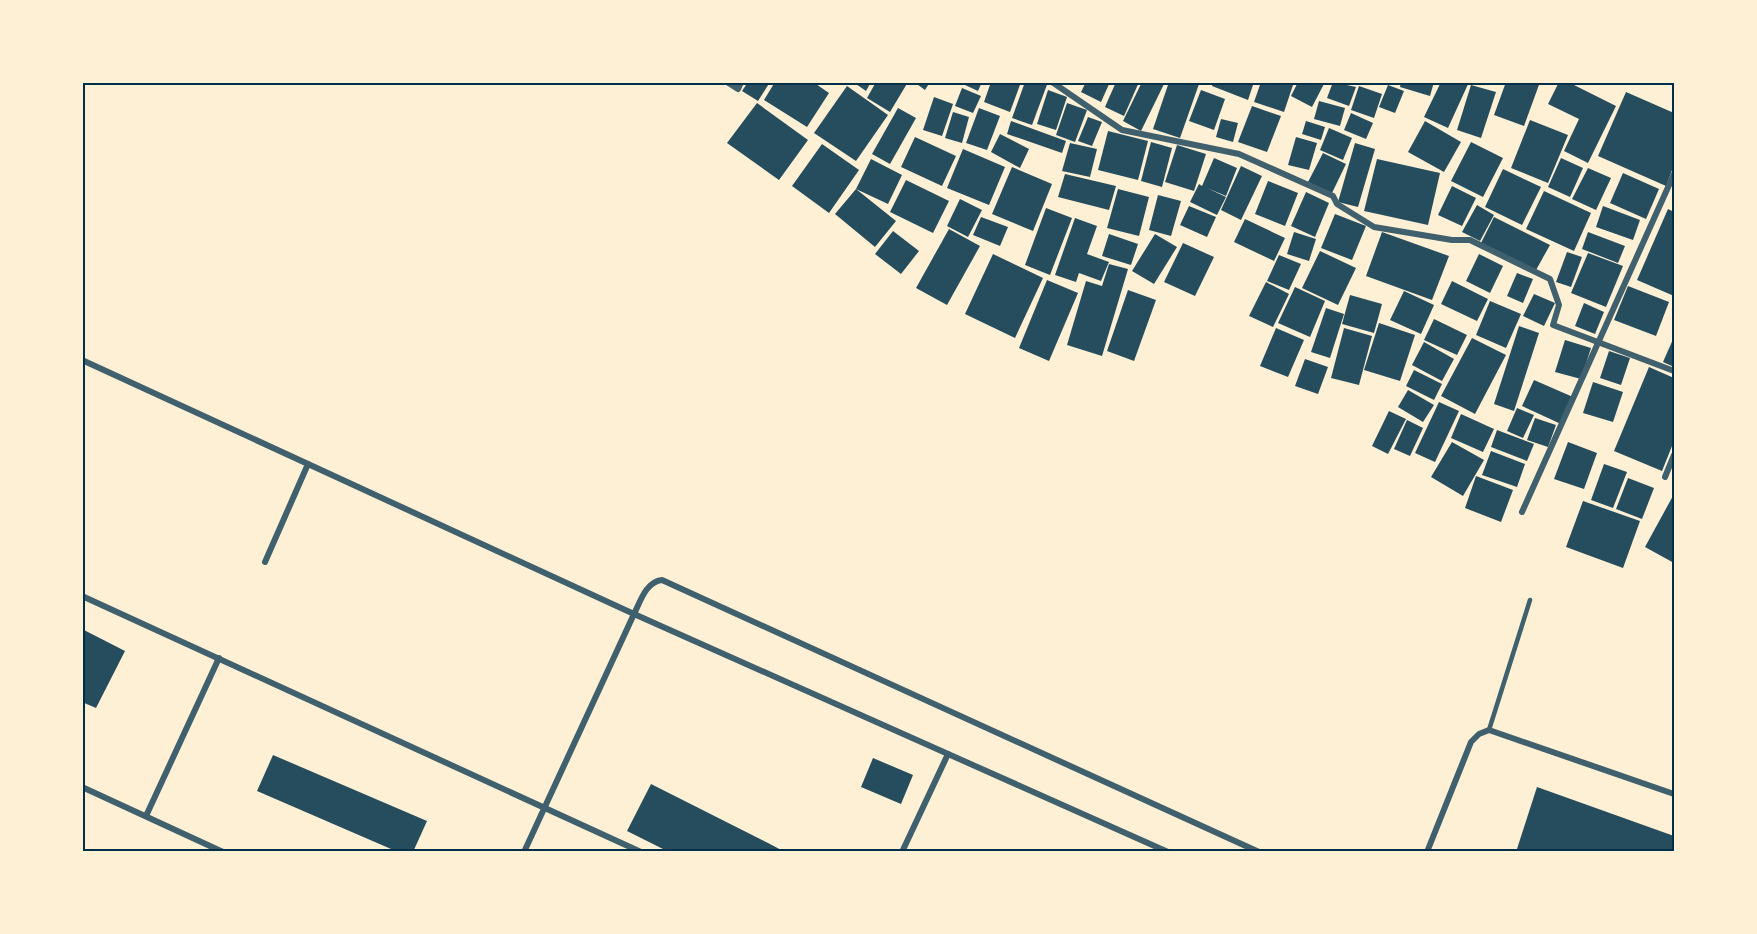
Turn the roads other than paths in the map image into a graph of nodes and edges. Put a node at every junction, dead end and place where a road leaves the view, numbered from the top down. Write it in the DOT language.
graph roads {
  1 [pos="727,82"];
  2 [pos="741,82"];
  3 [pos="1052,82"];
  4 [pos="1674,174"];
  5 [pos="1599,341"];
  6 [pos="82,360"];
  7 [pos="1674,371"];
  8 [pos="1674,455"];
  9 [pos="308,464"];
  10 [pos="1665,477"];
  11 [pos="1522,512"];
  12 [pos="265,562"];
  13 [pos="82,596"];
  14 [pos="1530,600"];
  15 [pos="634,614"];
  16 [pos="219,658"];
  17 [pos="1489,730"];
  18 [pos="948,754"];
  19 [pos="82,787"];
  20 [pos="1674,794"];
  21 [pos="545,807"];
  22 [pos="146,816"];
  23 [pos="223,852"];
  24 [pos="524,852"];
  25 [pos="641,852"];
  26 [pos="902,852"];
  27 [pos="1168,852"];
  28 [pos="1259,852"];
  29 [pos="1427,852"];
  1 -- 2 [label="street"];
  3 -- 5 [label="street"];
  4 -- 5 [label="street"];
  5 -- 7 [label="street"];
  5 -- 11 [label="street"];
  6 -- 9 [label="street"];
  8 -- 10 [label="street"];
  9 -- 12 [label="street"];
  9 -- 15 [label="street"];
  13 -- 16 [label="street"];
  14 -- 17 [label="lane"];
  15 -- 18 [label="street"];
  15 -- 21 [label="street"];
  15 -- 28 [label="street"];
  16 -- 21 [label="street"];
  16 -- 22 [label="street"];
  17 -- 20 [label="street"];
  17 -- 29 [label="street"];
  18 -- 26 [label="street"];
  18 -- 27 [label="street"];
  19 -- 22 [label="street"];
  21 -- 24 [label="street"];
  21 -- 25 [label="street"];
  22 -- 23 [label="street"];
}
